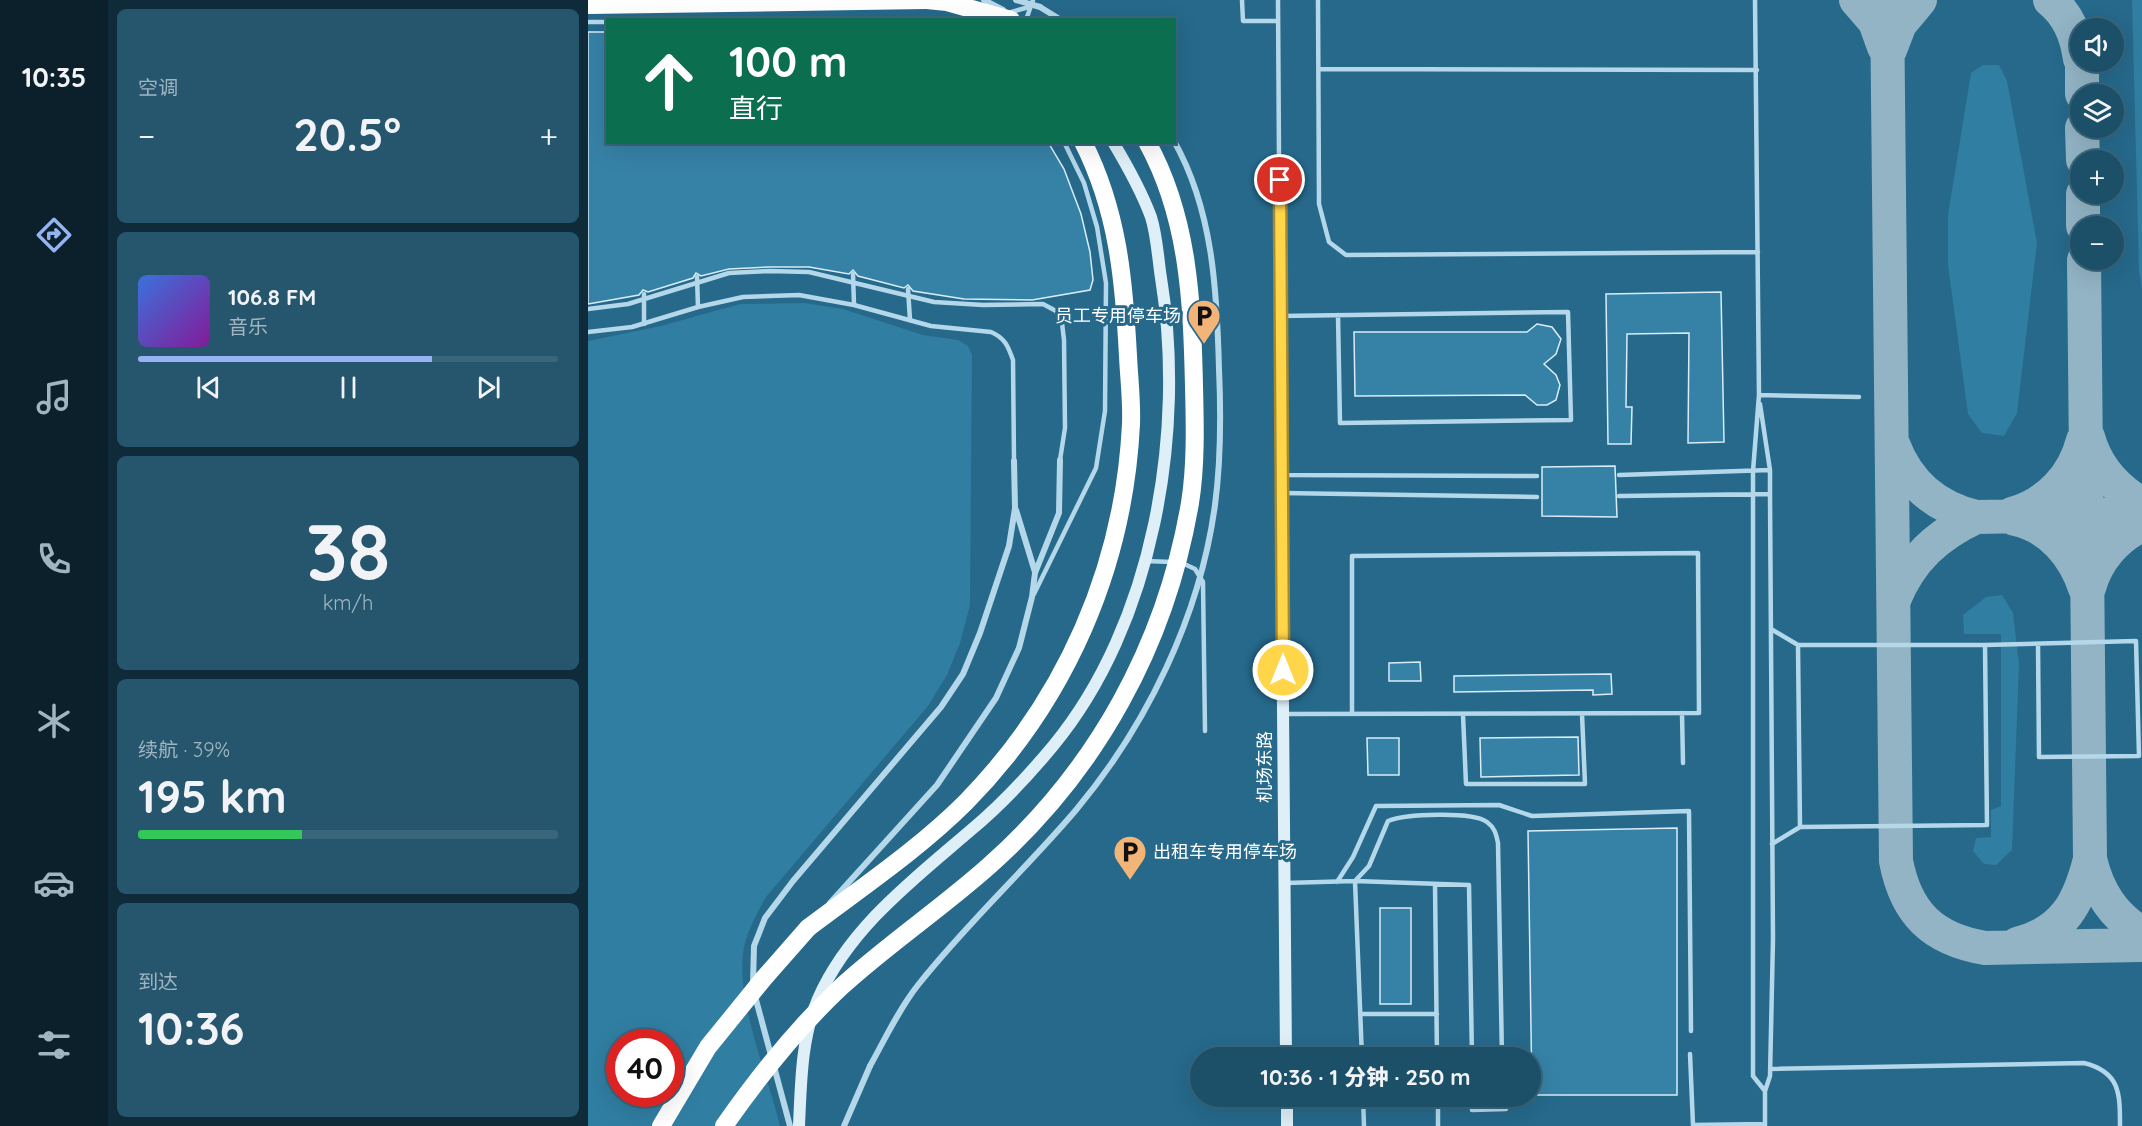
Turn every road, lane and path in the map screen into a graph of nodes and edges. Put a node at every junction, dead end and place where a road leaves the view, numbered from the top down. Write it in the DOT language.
graph roads {
  1 [pos="926,0"];
  2 [pos="984,0"];
  3 [pos="1016,0"];
  4 [pos="1025,0"];
  5 [pos="1033,0"];
  6 [pos="1242,0"];
  7 [pos="1278,0"];
  8 [pos="1318,0"];
  9 [pos="1755,0"];
  10 [pos="588,5"];
  11 [pos="1040,7"];
  12 [pos="1029,8"];
  13 [pos="988,18"];
  14 [pos="1004,18"];
  15 [pos="1016,18"];
  16 [pos="1026,18"];
  17 [pos="1057,18"];
  18 [pos="1278,21"];
  19 [pos="588,22"];
  20 [pos="606,22"];
  21 [pos="1319,69"];
  22 [pos="1757,70"];
  23 [pos="1065,144"];
  24 [pos="1084,144"];
  25 [pos="1114,144"];
  26 [pos="1148,144"];
  27 [pos="1175,144"];
  28 [pos="1758,252"];
  29 [pos="853,274"];
  30 [pos="697,277"];
  31 [pos="908,289"];
  32 [pos="644,294"];
  33 [pos="854,305"];
  34 [pos="698,307"];
  35 [pos="588,309"];
  36 [pos="1338,315"];
  37 [pos="1280,316"];
  38 [pos="910,320"];
  39 [pos="644,324"];
  40 [pos="588,332"];
  41 [pos="1759,396"];
  42 [pos="1859,397"];
  43 [pos="1060,460"];
  44 [pos="1014,461"];
  45 [pos="1770,470"];
  46 [pos="1753,471"];
  47 [pos="1281,475"];
  48 [pos="1619,475"];
  49 [pos="1537,476"];
  50 [pos="1281,493"];
  51 [pos="1753,493"];
  52 [pos="1770,494"];
  53 [pos="1620,496"];
  54 [pos="1537,497"];
  55 [pos="1015,508"];
  56 [pos="1186,549"];
  57 [pos="1145,561"];
  58 [pos="1183,562"];
  59 [pos="1035,573"];
  60 [pos="1032,597"];
  61 [pos="1771,629"];
  62 [pos="2038,644"];
  63 [pos="1798,645"];
  64 [pos="1985,645"];
  65 [pos="1682,713"];
  66 [pos="1283,714"];
  67 [pos="1352,714"];
  68 [pos="1582,714"];
  69 [pos="1463,715"];
  70 [pos="1205,731"];
  71 [pos="1683,763"];
  72 [pos="1800,827"];
  73 [pos="1772,844"];
  74 [pos="1356,881"];
  75 [pos="1336,882"];
  76 [pos="1284,883"];
  77 [pos="1435,884"];
  78 [pos="808,928"];
  79 [pos="1360,1014"];
  80 [pos="1437,1014"];
  81 [pos="1691,1031"];
  82 [pos="1286,1047"];
  83 [pos="1362,1047"];
  84 [pos="1437,1047"];
  85 [pos="1472,1047"];
  86 [pos="1502,1047"];
  87 [pos="1690,1054"];
  88 [pos="1770,1069"];
  89 [pos="1765,1092"];
  90 [pos="1287,1107"];
  91 [pos="1363,1107"];
  92 [pos="1438,1107"];
  93 [pos="1472,1107"];
  94 [pos="1506,1109"];
  95 [pos="1765,1125"];
  96 [pos="660,1126"];
  97 [pos="724,1126"];
  98 [pos="790,1126"];
  99 [pos="799,1126"];
  100 [pos="844,1126"];
  101 [pos="1287,1126"];
  102 [pos="1364,1126"];
  103 [pos="1438,1126"];
  104 [pos="2120,1126"];
  1 -- 10 [label="highway"];
  1 -- 14 [label="highway, bridge"];
  2 -- 15 [label="street, bridge"];
  3 -- 11 [label="street, bridge"];
  4 -- 11 [label="street, bridge"];
  5 -- 12 [label="lane"];
  6 -- 18 [label="lane"];
  7 -- 18 [label="lane"];
  8 -- 21 [label="lane"];
  9 -- 22 [label="lane"];
  11 -- 17 [label="street"];
  12 -- 13 [label="lane"];
  12 -- 16 [label="lane"];
  18 -- 37 [label="lane"];
  19 -- 20 [label="lane"];
  21 -- 22 [label="lane"];
  21 -- 28 [label="lane"];
  22 -- 28 [label="lane"];
  23 -- 60 [label="lane"];
  24 -- 78 [label="highway"];
  25 -- 57 [label="main road"];
  26 -- 97 [label="highway, bridge"];
  27 -- 100 [label="street, bridge"];
  28 -- 41 [label="lane"];
  29 -- 33 [label="lane, bridge"];
  30 -- 34 [label="lane, bridge"];
  31 -- 38 [label="lane, bridge"];
  32 -- 39 [label="lane, bridge"];
  33 -- 34 [label="lane"];
  33 -- 38 [label="lane"];
  34 -- 39 [label="lane"];
  35 -- 43 [label="lane"];
  36 -- 36 [label="lane"];
  36 -- 37 [label="lane"];
  37 -- 47 [label="lane"];
  38 -- 44 [label="lane"];
  39 -- 40 [label="lane"];
  41 -- 42 [label="lane"];
  41 -- 45 [label="lane"];
  41 -- 46 [label="lane"];
  43 -- 59 [label="street"];
  44 -- 55 [label="street"];
  45 -- 46 [label="lane"];
  45 -- 52 [label="lane"];
  46 -- 48 [label="lane"];
  46 -- 51 [label="lane"];
  47 -- 49 [label="lane"];
  47 -- 50 [label="main road, 机场东路"];
  50 -- 54 [label="lane"];
  50 -- 66 [label="main road, 机场东路"];
  51 -- 52 [label="lane"];
  51 -- 53 [label="lane"];
  51 -- 89 [label="lane"];
  52 -- 61 [label="lane"];
  55 -- 59 [label="street"];
  55 -- 98 [label="street"];
  56 -- 58 [label="lane"];
  57 -- 58 [label="lane"];
  57 -- 99 [label="main road"];
  58 -- 70 [label="lane"];
  59 -- 60 [label="street"];
  60 -- 78 [label="street"];
  61 -- 63 [label="lane"];
  61 -- 73 [label="lane"];
  62 -- 62 [label="lane"];
  62 -- 64 [label="lane"];
  63 -- 64 [label="lane"];
  63 -- 72 [label="lane"];
  64 -- 72 [label="lane"];
  65 -- 67 [label="lane"];
  65 -- 68 [label="lane"];
  65 -- 71 [label="lane"];
  66 -- 67 [label="lane"];
  66 -- 76 [label="main road, 机场东路"];
  67 -- 69 [label="lane"];
  68 -- 69 [label="lane"];
  68 -- 69 [label="lane"];
  72 -- 73 [label="lane"];
  73 -- 88 [label="lane"];
  74 -- 75 [label="lane"];
  74 -- 77 [label="lane"];
  74 -- 79 [label="lane"];
  74 -- 86 [label="lane"];
  75 -- 76 [label="lane"];
  75 -- 81 [label="lane"];
  76 -- 82 [label="main road, 机场东路"];
  77 -- 80 [label="lane"];
  77 -- 85 [label="lane"];
  78 -- 96 [label="highway, bridge"];
  79 -- 80 [label="lane"];
  79 -- 83 [label="lane"];
  80 -- 84 [label="lane"];
  87 -- 95 [label="lane"];
  88 -- 89 [label="lane"];
  88 -- 104 [label="lane"];
  89 -- 95 [label="lane"];
  90 -- 101 [label="main road"];
  91 -- 102 [label="lane"];
  92 -- 103 [label="lane"];
  93 -- 94 [label="lane"];
}
